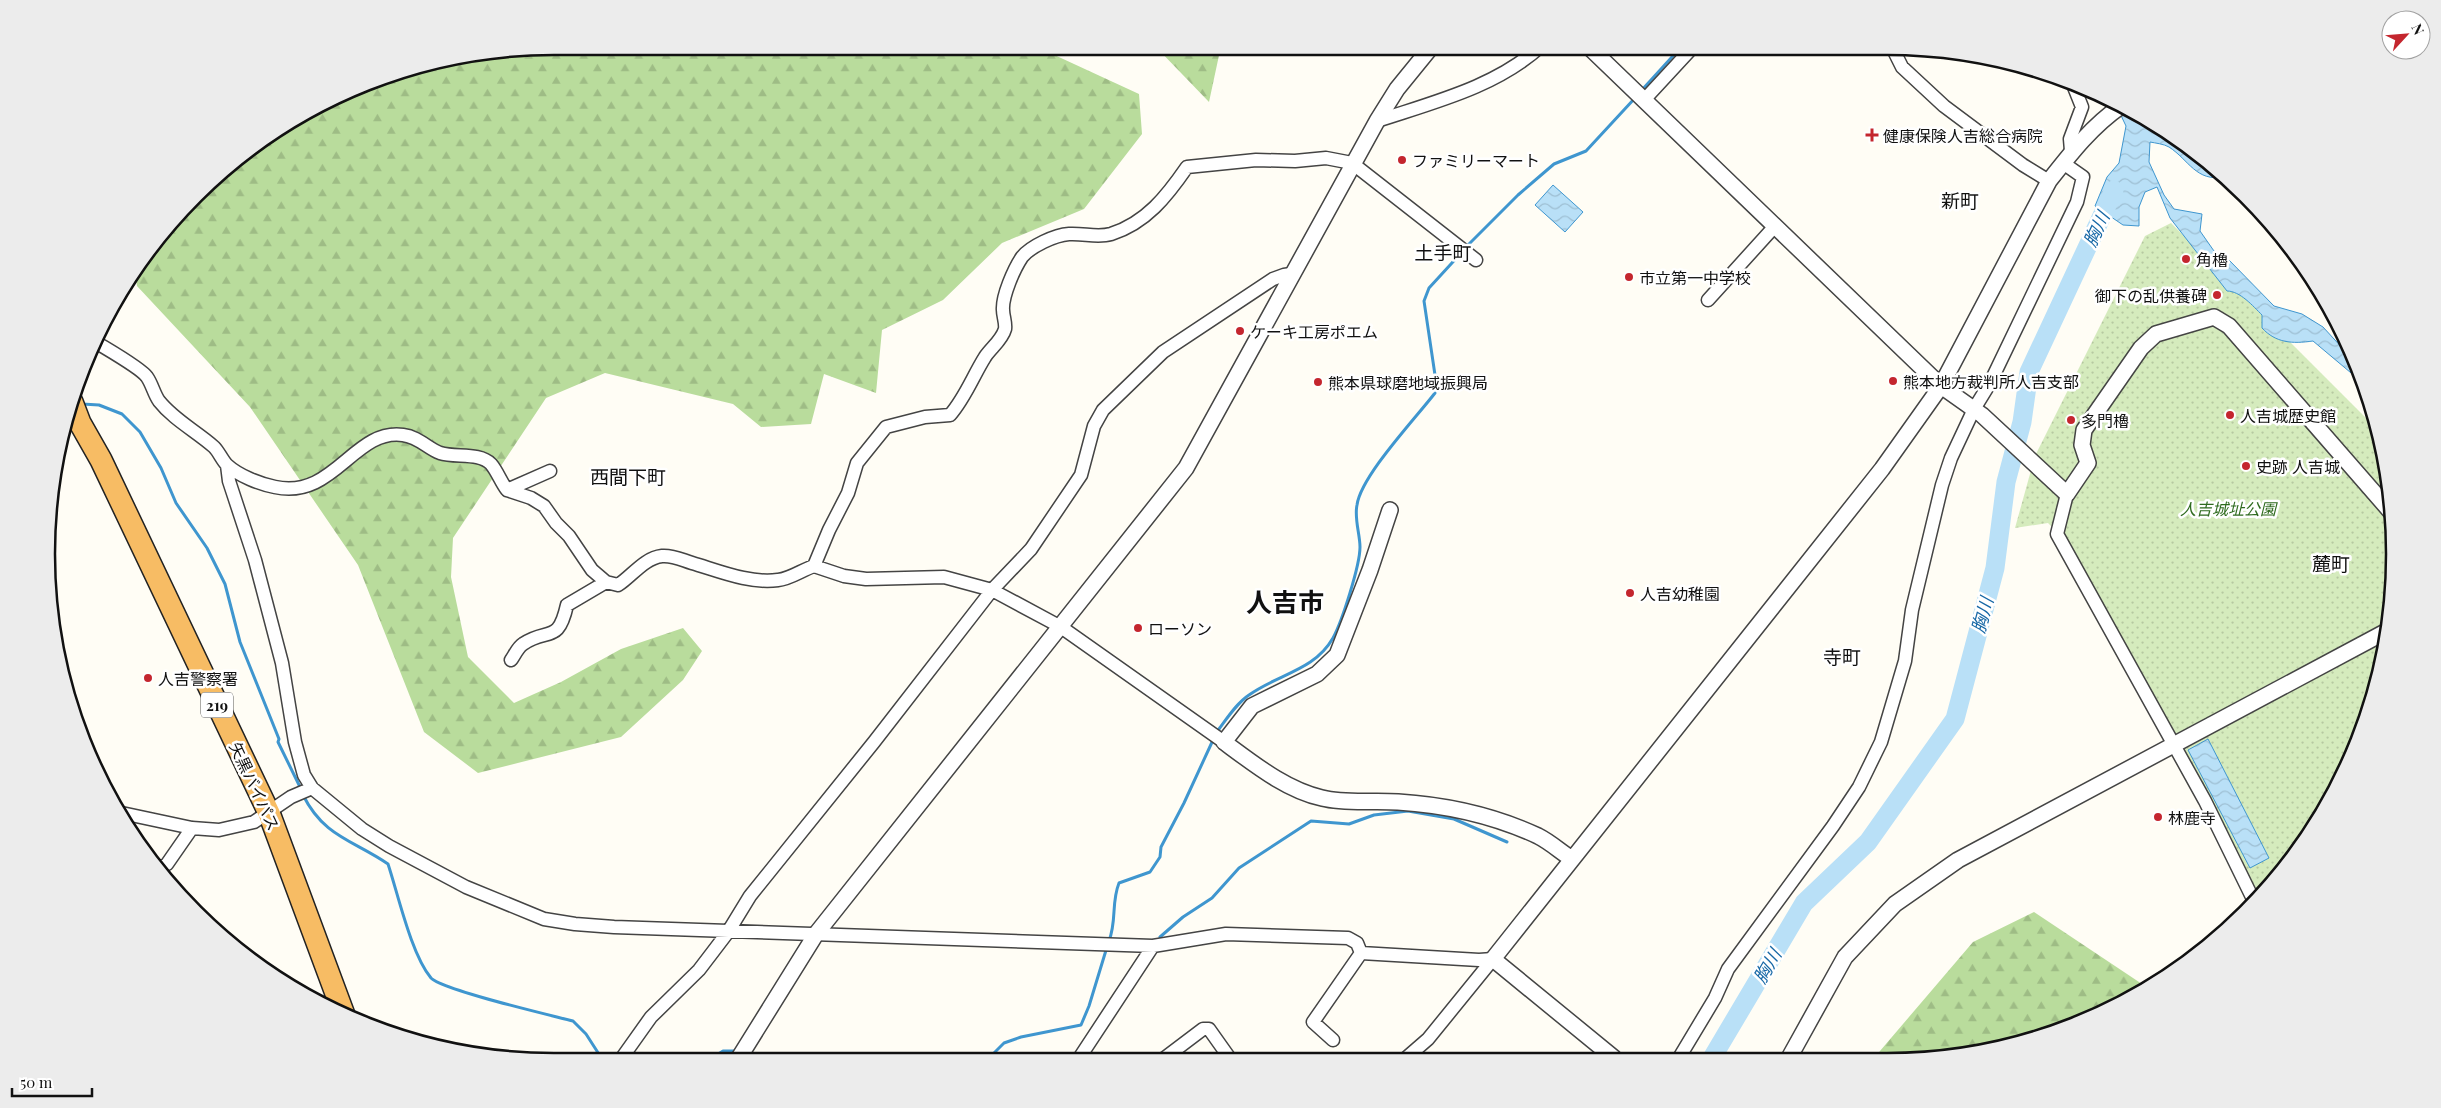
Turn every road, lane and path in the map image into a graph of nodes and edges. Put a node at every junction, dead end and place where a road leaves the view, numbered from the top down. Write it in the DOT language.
graph roads {
  1 [pos="1424,55"];
  2 [pos="1530,55"];
  3 [pos="1598,55"];
  4 [pos="1686,55"];
  5 [pos="1896,55"];
  6 [pos="2076,92"];
  7 [pos="1645,99"];
  8 [pos="2116,111"];
  9 [pos="1377,121"];
  10 [pos="2067,157"];
  11 [pos="1352,163"];
  12 [pos="2049,181"];
  13 [pos="1776,226"];
  14 [pos="1476,260"];
  15 [pos="1291,274"];
  16 [pos="1708,300"];
  17 [pos="101,345"];
  18 [pos="1941,386"];
  19 [pos="76,412"];
  20 [pos="1978,412"];
  21 [pos="227,465"];
  22 [pos="550,471"];
  23 [pos="507,490"];
  24 [pos="2067,494"];
  25 [pos="2383,503"];
  26 [pos="1390,510"];
  27 [pos="814,566"];
  28 [pos="606,582"];
  29 [pos="992,590"];
  30 [pos="1061,627"];
  31 [pos="2379,635"];
  32 [pos="511,660"];
  33 [pos="1224,742"];
  34 [pos="2172,745"];
  35 [pos="312,788"];
  36 [pos="270,813"];
  37 [pos="129,814"];
  38 [pos="192,828"];
  39 [pos="1572,859"];
  40 [pos="164,865"];
  41 [pos="2251,895"];
  42 [pos="728,932"];
  43 [pos="816,934"];
  44 [pos="1153,946"];
  45 [pos="1361,953"];
  46 [pos="1493,958"];
  47 [pos="340,1005"];
  48 [pos="1334,1040"];
  49 [pos="625,1053"];
  50 [pos="742,1053"];
  51 [pos="1083,1053"];
  52 [pos="1171,1053"];
  53 [pos="1226,1053"];
  54 [pos="1412,1053"];
  55 [pos="1608,1053"];
  56 [pos="1682,1053"];
  57 [pos="1792,1053"];
  1 -- 9 [label="street"];
  2 -- 9 [label="street"];
  3 -- 7 [label="street"];
  4 -- 7 [label="street"];
  5 -- 12 [label="street"];
  6 -- 10 [label="street"];
  7 -- 13 [label="street"];
  8 -- 10 [label="street"];
  9 -- 11 [label="street"];
  10 -- 12 [label="street"];
  10 -- 20 [label="street"];
  11 -- 14 [label="street"];
  11 -- 15 [label="street"];
  11 -- 27 [label="street"];
  12 -- 18 [label="street"];
  13 -- 16 [label="street"];
  13 -- 18 [label="street"];
  15 -- 29 [label="street"];
  15 -- 30 [label="street"];
  17 -- 21 [label="street"];
  18 -- 20 [label="street"];
  18 -- 39 [label="street"];
  19 -- 36 [label="highway, 矢黒バイパス / 219"];
  20 -- 24 [label="street"];
  20 -- 56 [label="street"];
  21 -- 23 [label="street"];
  21 -- 35 [label="street"];
  22 -- 23 [label="street"];
  23 -- 28 [label="street"];
  24 -- 25 [label="street"];
  24 -- 34 [label="street"];
  26 -- 33 [label="street"];
  27 -- 28 [label="street"];
  27 -- 29 [label="street"];
  28 -- 32 [label="street"];
  29 -- 30 [label="street"];
  29 -- 42 [label="street"];
  30 -- 33 [label="street"];
  30 -- 43 [label="street"];
  31 -- 34 [label="street"];
  33 -- 39 [label="street"];
  34 -- 41 [label="street"];
  34 -- 57 [label="street"];
  35 -- 36 [label="street"];
  35 -- 42 [label="street"];
  36 -- 38 [label="street"];
  36 -- 47 [label="highway, 矢黒バイパス / 219"];
  37 -- 38 [label="street"];
  38 -- 40 [label="street"];
  39 -- 46 [label="street"];
  42 -- 43 [label="street"];
  42 -- 49 [label="street"];
  43 -- 44 [label="street"];
  43 -- 50 [label="street"];
  44 -- 45 [label="street"];
  44 -- 51 [label="street"];
  45 -- 46 [label="street"];
  45 -- 48 [label="street"];
  46 -- 54 [label="street"];
  46 -- 55 [label="street"];
  52 -- 53 [label="street"];
}
